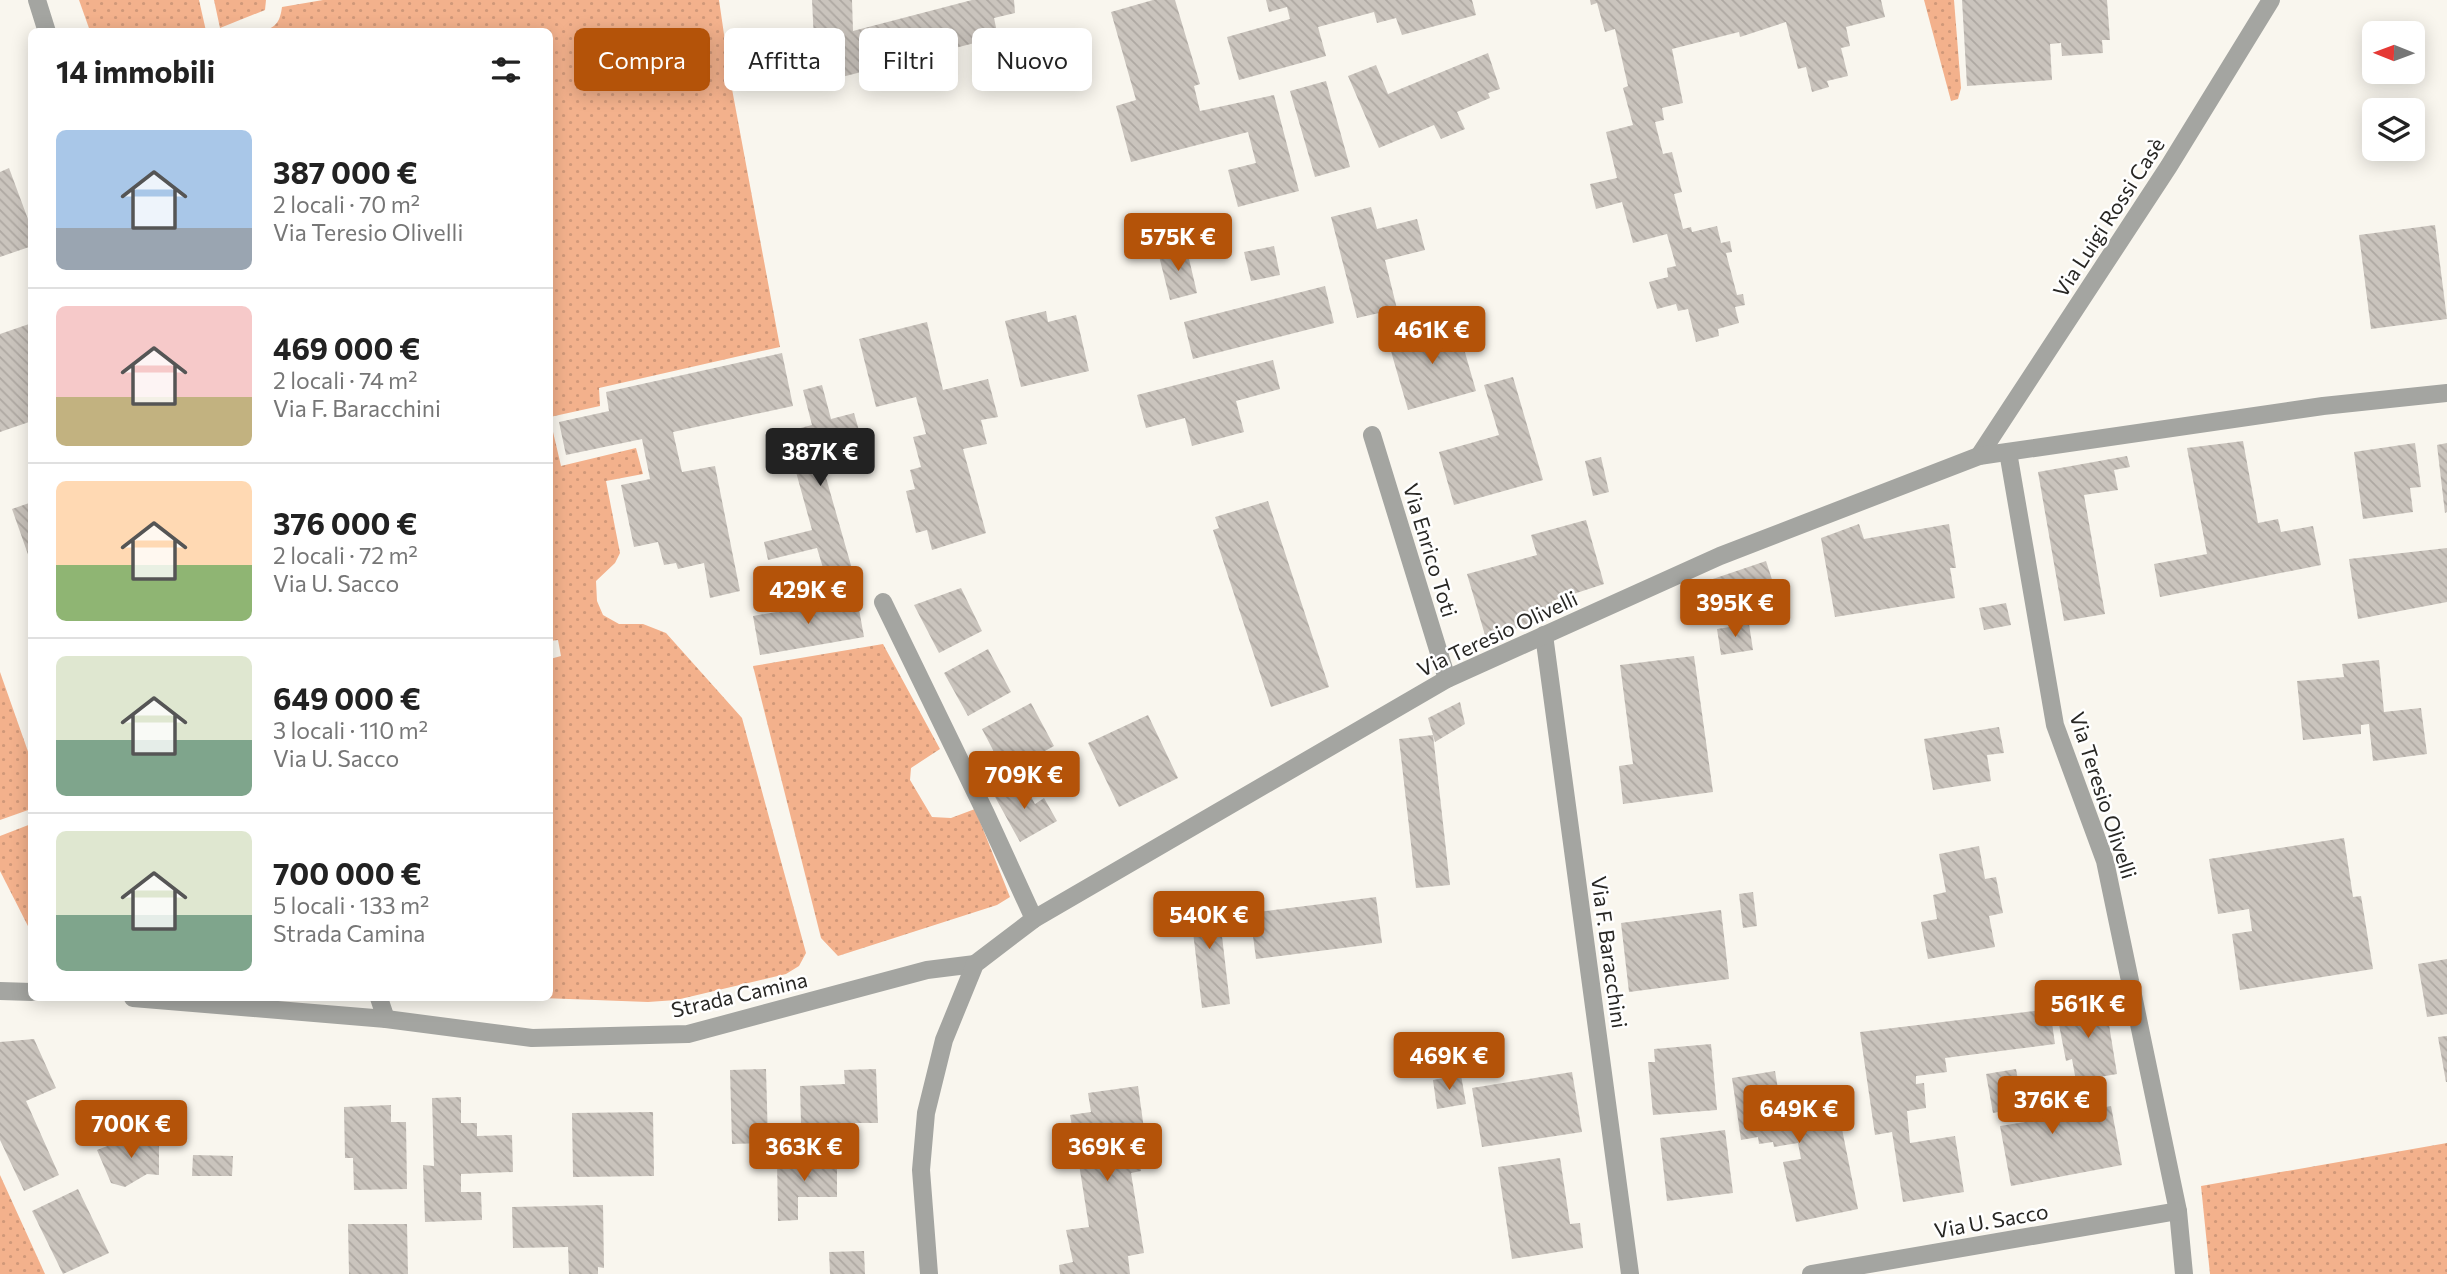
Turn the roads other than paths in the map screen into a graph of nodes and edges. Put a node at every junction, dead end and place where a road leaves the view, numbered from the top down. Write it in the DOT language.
graph roads {
  1 [pos="37,0"];
  2 [pos="2271,0"];
  3 [pos="46,28"];
  4 [pos="2447,393"];
  5 [pos="1371,435"];
  6 [pos="2008,452"];
  7 [pos="1979,456"];
  8 [pos="883,602"];
  9 [pos="1544,635"];
  10 [pos="1447,678"];
  11 [pos="1034,919"];
  12 [pos="975,964"];
  13 [pos="0,991"];
  14 [pos="28,992"];
  15 [pos="171,1001"];
  16 [pos="380,1001"];
  17 [pos="386,1018"];
  18 [pos="2178,1211"];
  19 [pos="929,1274"];
  20 [pos="1630,1274"];
  21 [pos="1811,1274"];
  22 [pos="2183,1274"];
  1 -- 3 [label="street"];
  2 -- 7 [label="street, Via Luigi Rossi Casè"];
  4 -- 6 [label="street, Via Teresio Olivelli"];
  5 -- 10 [label="street, Via Enrico Toti"];
  6 -- 7 [label="street, Via Teresio Olivelli"];
  6 -- 18 [label="street, Via Teresio Olivelli"];
  7 -- 9 [label="street, Via Teresio Olivelli"];
  8 -- 11 [label="street"];
  9 -- 10 [label="street, Via Teresio Olivelli"];
  9 -- 20 [label="street, Via F. Baracchini"];
  10 -- 11 [label="street, Via Teresio Olivelli"];
  11 -- 12 [label="street, Via Teresio Olivelli"];
  12 -- 17 [label="street, Strada Camina"];
  12 -- 19 [label="street"];
  13 -- 14 [label="street"];
  15 -- 17 [label="street, Strada Camina"];
  16 -- 17 [label="street"];
  18 -- 21 [label="street, Via U. Sacco"];
  18 -- 22 [label="street, Via Teresio Olivelli"];
}
